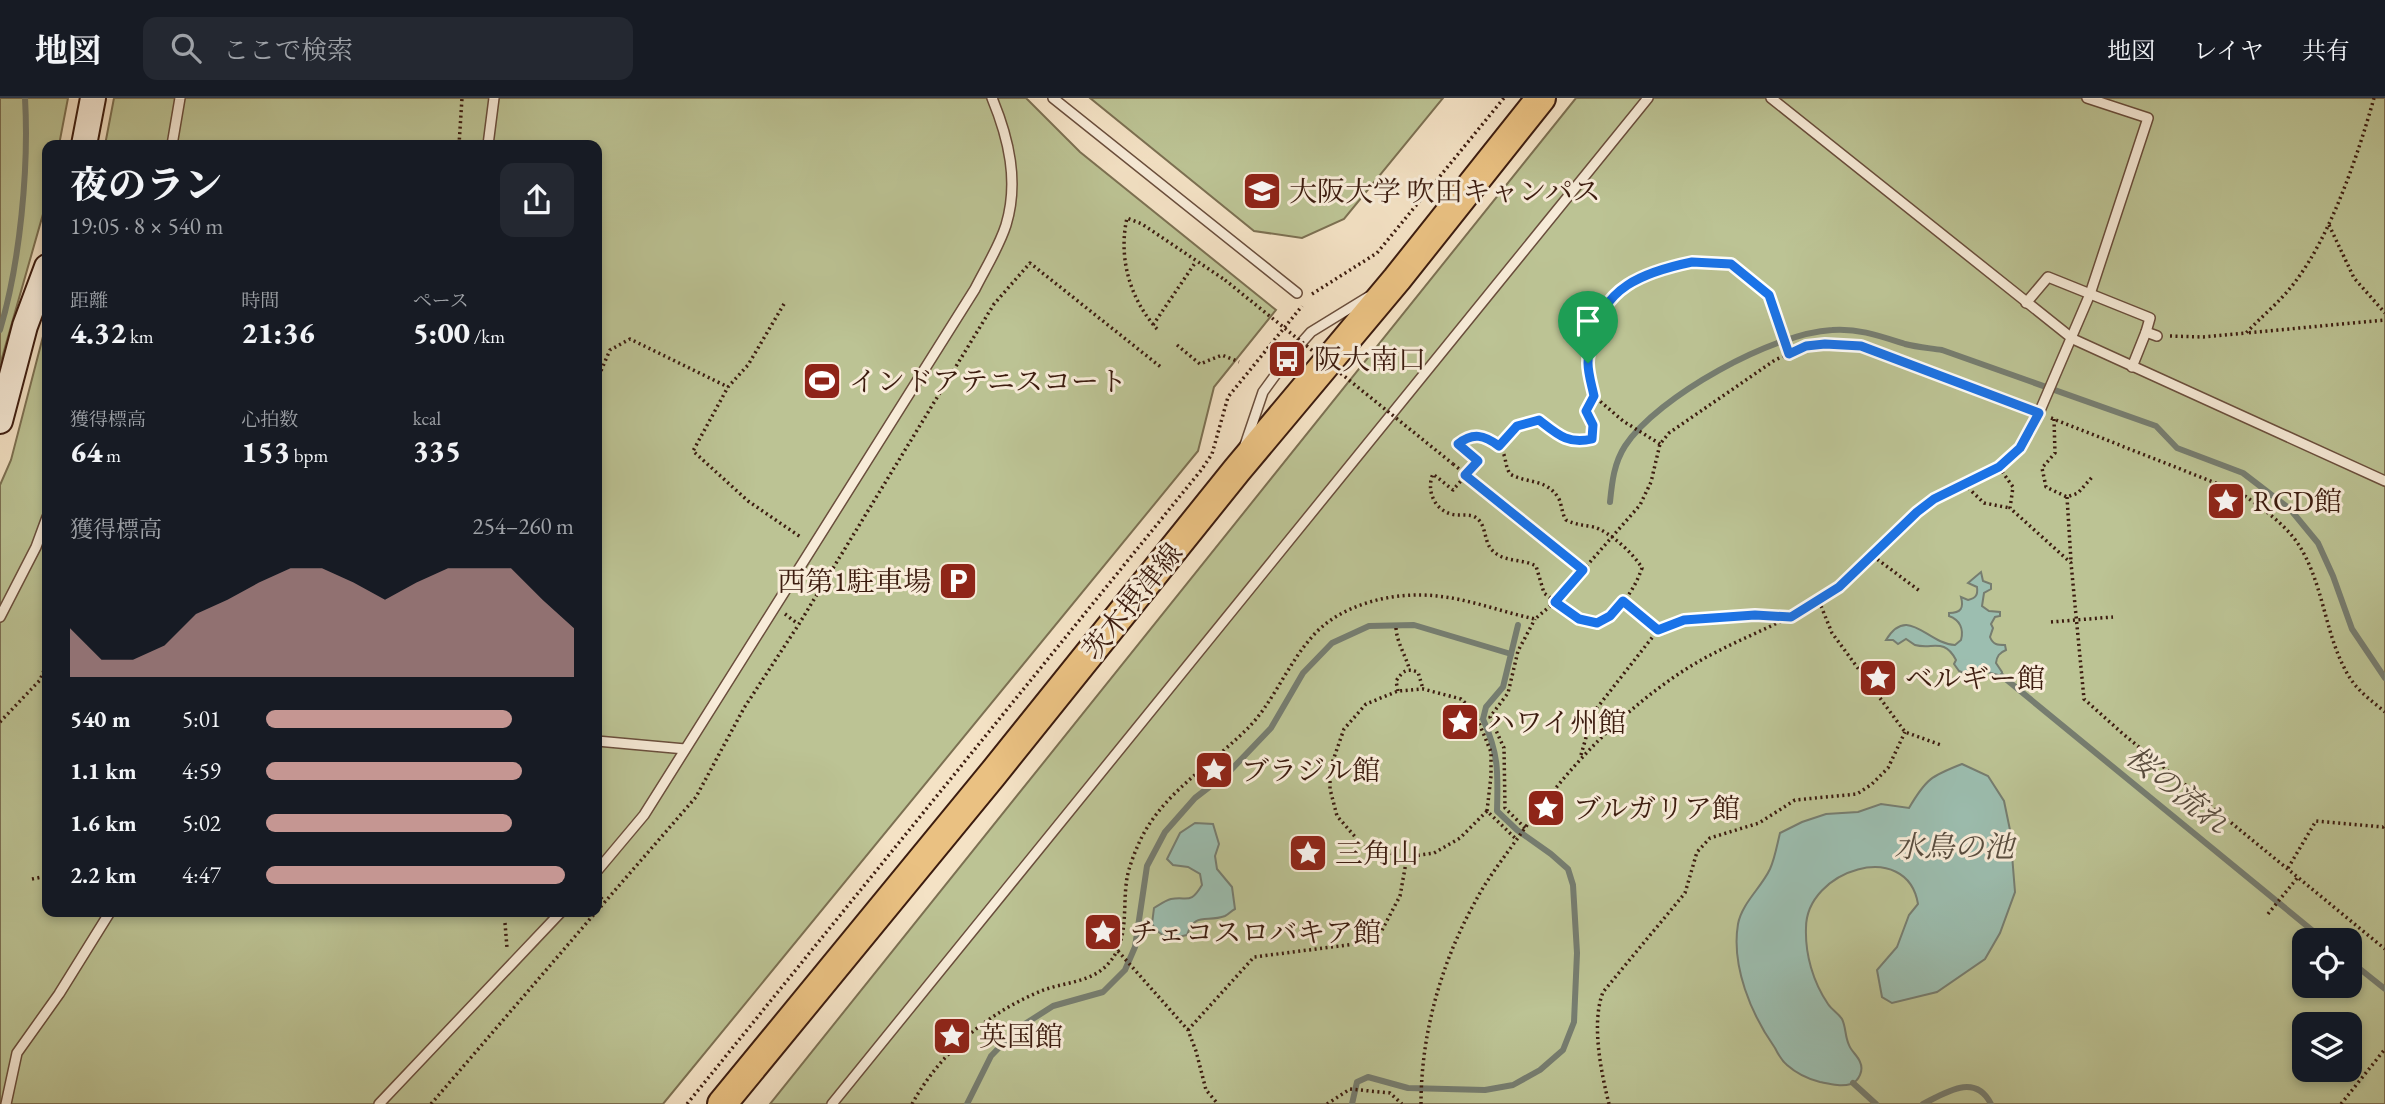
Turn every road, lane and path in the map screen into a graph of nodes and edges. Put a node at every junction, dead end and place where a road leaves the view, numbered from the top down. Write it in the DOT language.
graph roads {
  1 [pos="93,98"];
  2 [pos="180,98"];
  3 [pos="462,98"];
  4 [pos="494,98"];
  5 [pos="992,98"];
  6 [pos="1053,98"];
  7 [pos="1504,98"];
  8 [pos="1541,98"];
  9 [pos="1648,98"];
  10 [pos="1772,98"];
  11 [pos="2087,98"];
  12 [pos="2374,98"];
  13 [pos="85,140"];
  14 [pos="173,140"];
  15 [pos="459,140"];
  16 [pos="489,140"];
  17 [pos="2329,225"];
  18 [pos="1196,262"];
  19 [pos="42,280"];
  20 [pos="1297,293"];
  21 [pos="2090,294"];
  22 [pos="2026,303"];
  23 [pos="784,304"];
  24 [pos="2385,313"];
  25 [pos="2385,320"];
  26 [pos="1153,325"];
  27 [pos="1157,330"];
  28 [pos="2146,332"];
  29 [pos="2246,333"];
  30 [pos="2157,336"];
  31 [pos="2073,339"];
  32 [pos="1177,345"];
  33 [pos="1789,354"];
  34 [pos="1239,362"];
  35 [pos="2132,367"];
  36 [pos="602,368"];
  37 [pos="1162,368"];
  38 [pos="727,387"];
  39 [pos="1594,396"];
  40 [pos="2039,413"];
  41 [pos="2053,419"];
  42 [pos="0,422"];
  43 [pos="1660,444"];
  44 [pos="1499,446"];
  45 [pos="1999,467"];
  46 [pos="1465,475"];
  47 [pos="2093,476"];
  48 [pos="2385,481"];
  49 [pos="1964,484"];
  50 [pos="2067,497"];
  51 [pos="2010,508"];
  52 [pos="42,531"];
  53 [pos="1611,538"];
  54 [pos="813,546"];
  55 [pos="1873,556"];
  56 [pos="2071,564"];
  57 [pos="1583,570"];
  58 [pos="1921,592"];
  59 [pos="1623,601"];
  60 [pos="1819,601"];
  61 [pos="1555,602"];
  62 [pos="0,617"];
  63 [pos="1791,617"];
  64 [pos="2113,617"];
  65 [pos="1535,619"];
  66 [pos="2078,620"];
  67 [pos="2051,622"];
  68 [pos="1396,628"];
  69 [pos="1658,630"];
  70 [pos="1410,669"];
  71 [pos="42,675"];
  72 [pos="1423,689"];
  73 [pos="1398,691"];
  74 [pos="2385,712"];
  75 [pos="0,722"];
  76 [pos="1905,732"];
  77 [pos="602,741"];
  78 [pos="1941,745"];
  79 [pos="685,749"];
  80 [pos="1581,757"];
  81 [pos="1487,811"];
  82 [pos="2385,825"];
  83 [pos="1525,828"];
  84 [pos="1517,839"];
  85 [pos="1407,857"];
  86 [pos="602,866"];
  87 [pos="2288,868"];
  88 [pos="42,877"];
  89 [pos="2298,877"];
  90 [pos="32,879"];
  91 [pos="602,899"];
  92 [pos="605,902"];
  93 [pos="602,906"];
  94 [pos="2269,914"];
  95 [pos="107,917"];
  96 [pos="556,917"];
  97 [pos="593,917"];
  98 [pos="2385,949"];
  99 [pos="1118,951"];
  100 [pos="1188,1030"];
  101 [pos="2385,1049"];
  102 [pos="6,1104"];
  103 [pos="379,1104"];
  104 [pos="431,1104"];
  105 [pos="687,1104"];
  106 [pos="722,1104"];
  107 [pos="832,1104"];
  108 [pos="912,1104"];
  109 [pos="1218,1104"];
  110 [pos="1327,1104"];
  111 [pos="1402,1104"];
  112 [pos="1421,1104"];
  113 [pos="1609,1104"];
  114 [pos="2341,1104"];
  1 -- 13 [label="main road"];
  2 -- 14 [label="lane"];
  3 -- 15 [label="path"];
  4 -- 16 [label="lane"];
  5 -- 54 [label="lane"];
  6 -- 20 [label="lane"];
  7 -- 105 [label="path"];
  8 -- 106 [label="main road, 茨木摂津線"];
  9 -- 107 [label="lane"];
  10 -- 22 [label="lane"];
  11 -- 21 [label="lane"];
  12 -- 17 [label="path"];
  17 -- 24 [label="path"];
  17 -- 29 [label="path"];
  18 -- 26 [label="path"];
  18 -- 26 [label="path"];
  18 -- 46 [label="path, bridge"];
  19 -- 42 [label="main road"];
  21 -- 22 [label="lane"];
  21 -- 28 [label="lane"];
  21 -- 31 [label="lane"];
  22 -- 31 [label="lane"];
  23 -- 38 [label="path"];
  25 -- 29 [label="path"];
  26 -- 27 [label="path"];
  28 -- 30 [label="lane"];
  28 -- 35 [label="lane"];
  29 -- 30 [label="path"];
  31 -- 35 [label="lane"];
  31 -- 40 [label="lane"];
  32 -- 34 [label="path"];
  33 -- 39 [label="path"];
  33 -- 40 [label="path"];
  33 -- 43 [label="path"];
  35 -- 48 [label="lane"];
  36 -- 38 [label="path"];
  37 -- 92 [label="path"];
  38 -- 54 [label="path"];
  39 -- 43 [label="path"];
  39 -- 44 [label="path"];
  40 -- 41 [label="path"];
  40 -- 45 [label="path"];
  41 -- 50 [label="path"];
  41 -- 74 [label="path"];
  43 -- 53 [label="path"];
  44 -- 46 [label="path"];
  44 -- 53 [label="path"];
  45 -- 49 [label="path"];
  45 -- 51 [label="path"];
  46 -- 57 [label="path"];
  46 -- 61 [label="path"];
  47 -- 50 [label="path"];
  49 -- 51 [label="path"];
  49 -- 55 [label="path"];
  50 -- 56 [label="path"];
  51 -- 56 [label="path"];
  52 -- 62 [label="lane"];
  53 -- 57 [label="path"];
  53 -- 59 [label="path"];
  54 -- 79 [label="lane"];
  55 -- 58 [label="path"];
  55 -- 60 [label="path"];
  56 -- 66 [label="path"];
  57 -- 61 [label="path"];
  59 -- 61 [label="path"];
  59 -- 69 [label="path"];
  60 -- 63 [label="path"];
  60 -- 76 [label="path"];
  61 -- 65 [label="path"];
  63 -- 69 [label="path"];
  63 -- 80 [label="path"];
  64 -- 66 [label="path"];
  65 -- 83 [label="path"];
  65 -- 99 [label="path"];
  66 -- 67 [label="path"];
  66 -- 87 [label="path"];
  68 -- 70 [label="path"];
  69 -- 80 [label="path"];
  70 -- 72 [label="path"];
  70 -- 73 [label="path"];
  71 -- 75 [label="path"];
  72 -- 73 [label="path"];
  72 -- 81 [label="path"];
  73 -- 85 [label="path"];
  76 -- 78 [label="path"];
  76 -- 113 [label="path"];
  77 -- 79 [label="lane"];
  79 -- 86 [label="lane"];
  80 -- 83 [label="path"];
  81 -- 84 [label="path"];
  81 -- 85 [label="path"];
  82 -- 87 [label="path"];
  83 -- 84 [label="path"];
  84 -- 112 [label="path"];
  85 -- 100 [label="path"];
  87 -- 89 [label="path"];
  88 -- 90 [label="path"];
  89 -- 94 [label="path"];
  89 -- 98 [label="path"];
  91 -- 92 [label="path"];
  92 -- 93 [label="path"];
  95 -- 102 [label="lane"];
  96 -- 103 [label="lane"];
  97 -- 104 [label="path"];
  99 -- 100 [label="path"];
  99 -- 108 [label="path"];
  100 -- 109 [label="path"];
  101 -- 114 [label="path"];
  110 -- 111 [label="path"];
}
